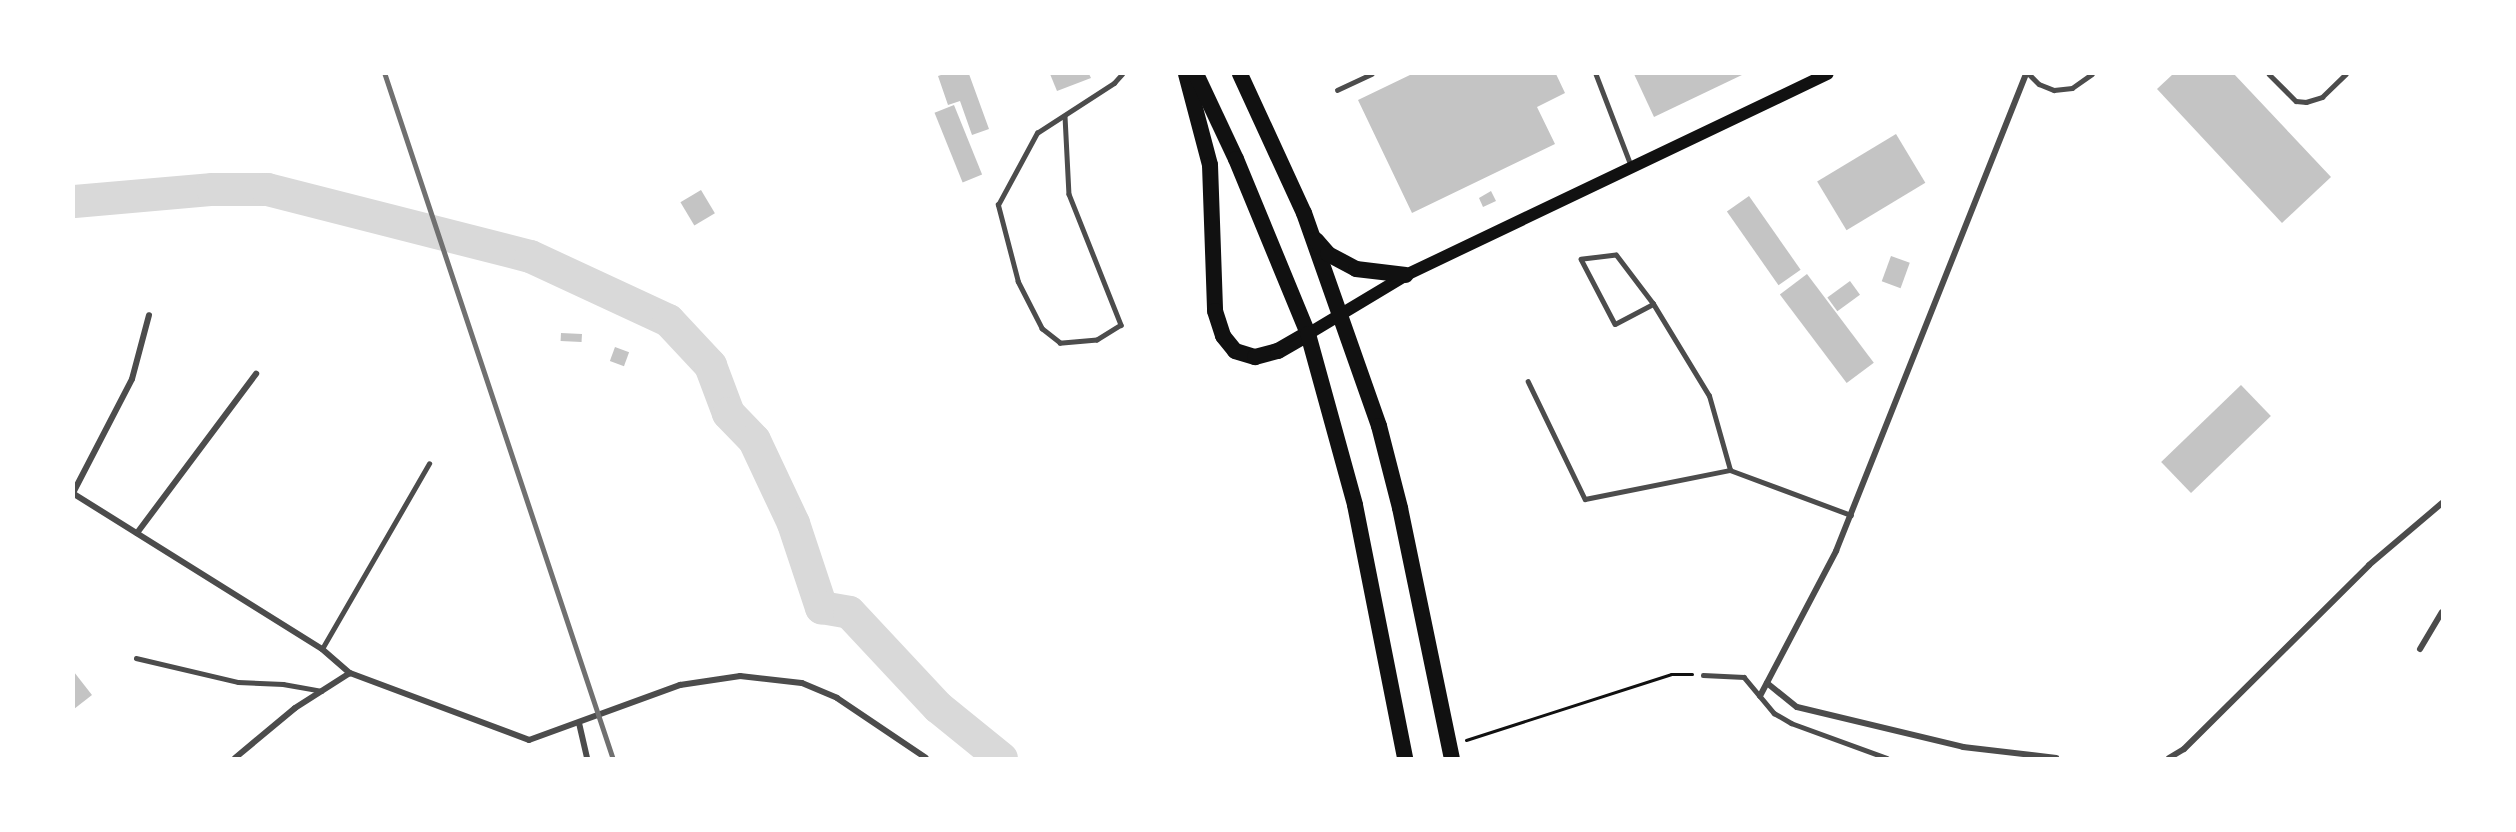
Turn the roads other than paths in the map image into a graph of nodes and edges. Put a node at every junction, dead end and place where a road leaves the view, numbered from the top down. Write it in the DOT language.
graph roads {
  1 [pos="1122,74"];
  2 [pos="1186,74"];
  3 [pos="1196,74"];
  4 [pos="1240,74"];
  5 [pos="1371,74"];
  6 [pos="1596,74"];
  7 [pos="1828,74"];
  8 [pos="2028,74"];
  9 [pos="2092,74"];
  10 [pos="2269,74"];
  11 [pos="2346,74"];
  12 [pos="1337,90"];
  13 [pos="1065,116"];
  14 [pos="1632,168"];
  15 [pos="1304,213"];
  16 [pos="1406,275"];
  17 [pos="1653,304"];
  18 [pos="1340,314"];
  19 [pos="149,315"];
  20 [pos="1308,334"];
  21 [pos="256,374"];
  22 [pos="1528,381"];
  23 [pos="429,464"];
  24 [pos="1730,470"];
  25 [pos="74,493"];
  26 [pos="2442,503"];
  27 [pos="1851,515"];
  28 [pos="137,533"];
  29 [pos="2442,612"];
  30 [pos="322,649"];
  31 [pos="2420,649"];
  32 [pos="136,658"];
  33 [pos="350,673"];
  34 [pos="1703,675"];
  35 [pos="1767,683"];
  36 [pos="321,691"];
  37 [pos="1760,696"];
  38 [pos="579,723"];
  39 [pos="1451,752"];
  40 [pos="235,759"];
  41 [pos="587,759"];
  42 [pos="926,759"];
  43 [pos="1405,759"];
  44 [pos="1887,759"];
  45 [pos="2056,759"];
  46 [pos="2169,759"];
  1 -- 13 [label="lane"];
  2 -- 20 [label="highway"];
  3 -- 20 [label="highway"];
  4 -- 15 [label="highway"];
  5 -- 12 [label="lane"];
  6 -- 14 [label="lane"];
  7 -- 14 [label="main road"];
  8 -- 9 [label="lane"];
  8 -- 27 [label="street"];
  10 -- 11 [label="lane"];
  13 -- 13 [label="lane"];
  14 -- 16 [label="main road"];
  15 -- 16 [label="highway"];
  15 -- 18 [label="highway"];
  16 -- 18 [label="main road"];
  17 -- 17 [label="lane"];
  17 -- 24 [label="lane"];
  18 -- 20 [label="main road"];
  18 -- 39 [label="highway"];
  19 -- 25 [label="street"];
  20 -- 43 [label="highway"];
  21 -- 28 [label="street"];
  22 -- 24 [label="lane"];
  23 -- 30 [label="lane"];
  24 -- 27 [label="lane"];
  25 -- 28 [label="street"];
  26 -- 46 [label="street"];
  27 -- 35 [label="street"];
  28 -- 30 [label="street"];
  29 -- 31 [label="street"];
  30 -- 33 [label="street"];
  32 -- 36 [label="lane"];
  33 -- 36 [label="street"];
  33 -- 38 [label="street"];
  34 -- 37 [label="lane"];
  35 -- 37 [label="street"];
  35 -- 45 [label="street"];
  36 -- 40 [label="street"];
  37 -- 44 [label="lane"];
  38 -- 41 [label="street"];
  38 -- 42 [label="street"];
}
